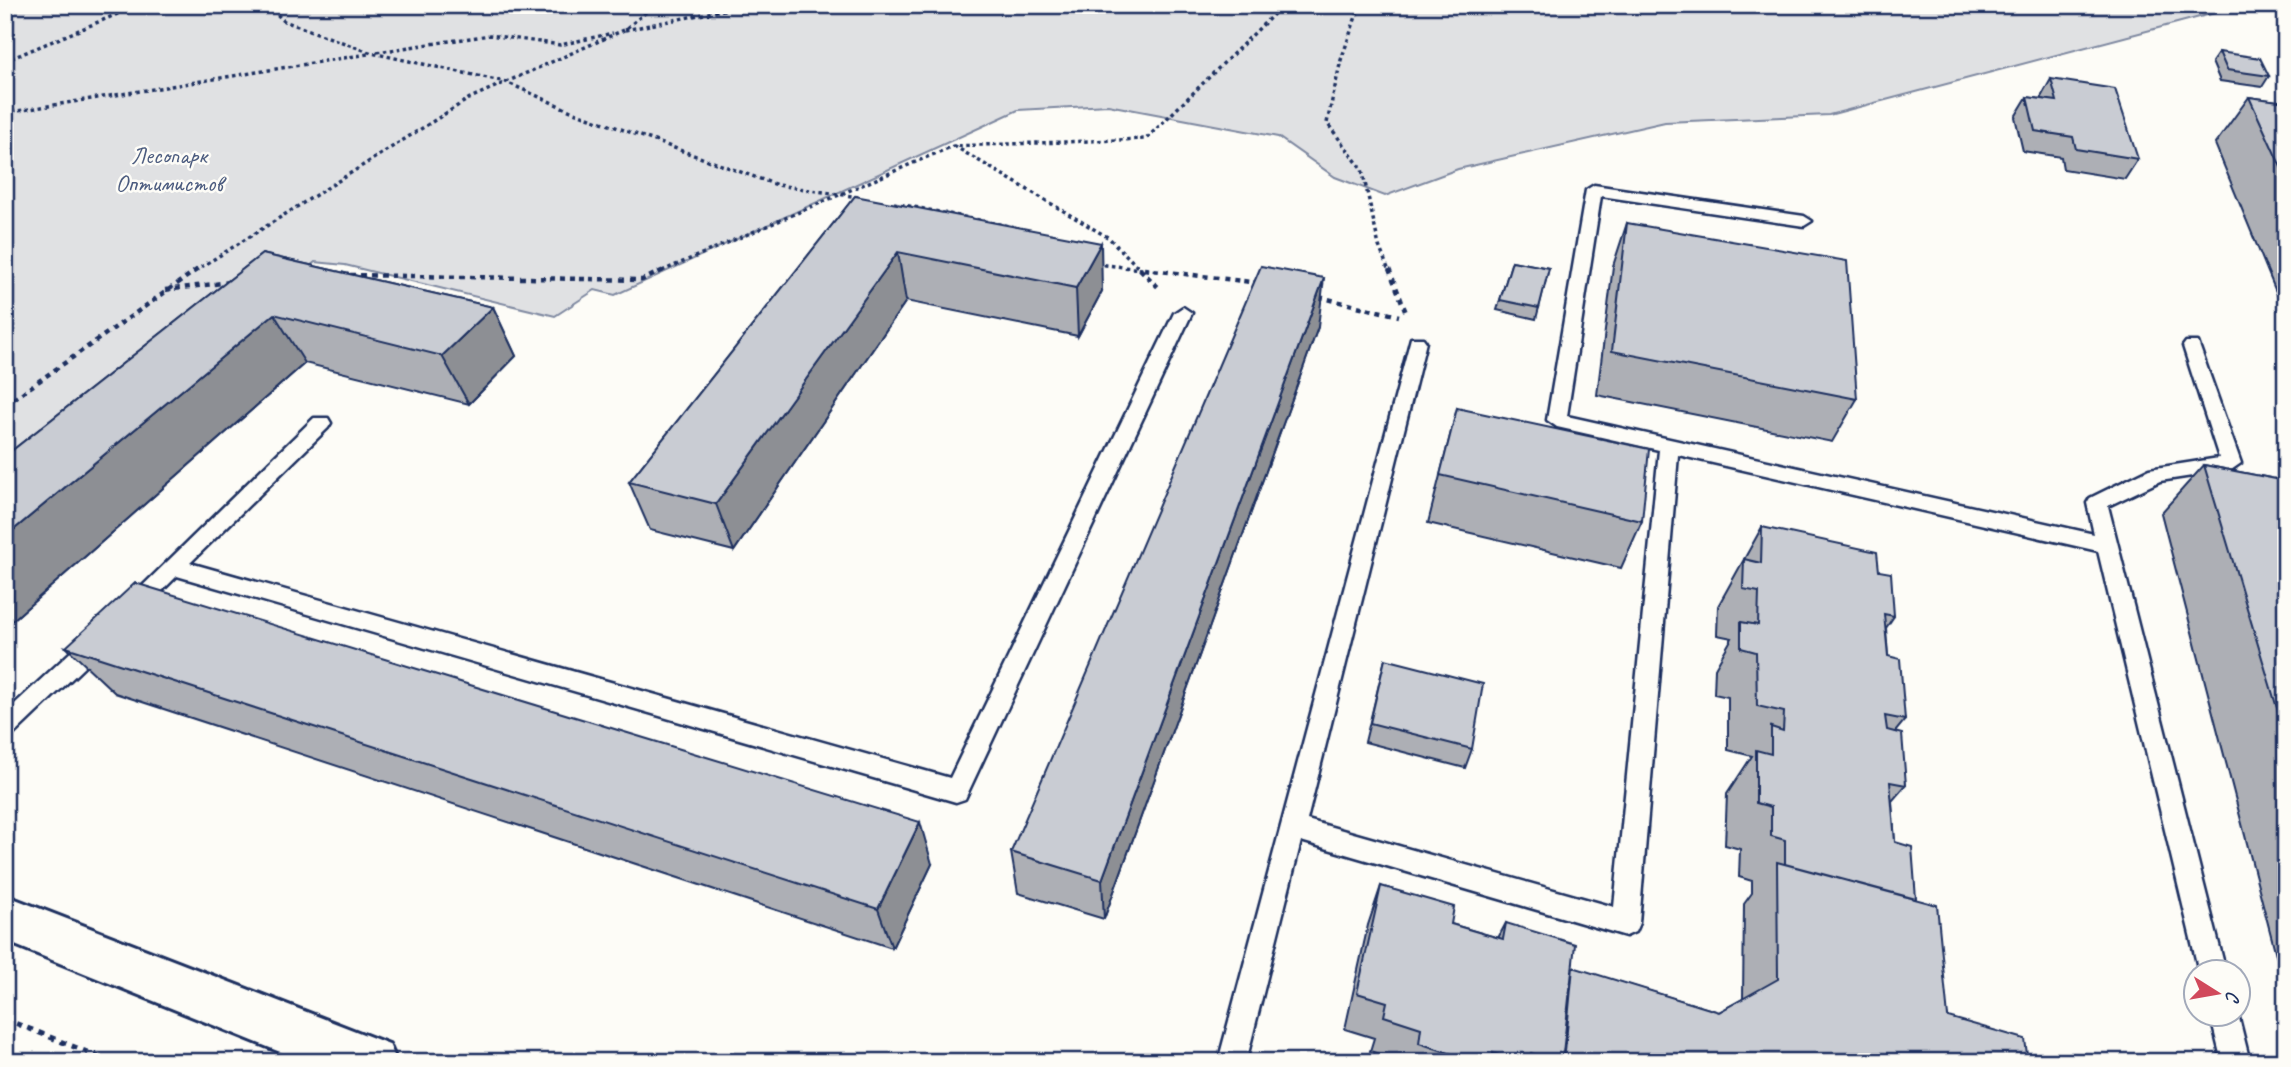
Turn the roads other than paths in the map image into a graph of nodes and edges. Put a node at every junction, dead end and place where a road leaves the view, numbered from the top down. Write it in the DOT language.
graph roads {
  1 [pos="1804,221"];
  2 [pos="1183,313"];
  3 [pos="1417,342"];
  4 [pos="2192,346"];
  5 [pos="321,423"];
  6 [pos="1669,445"];
  7 [pos="2107,545"];
  8 [pos="174,567"];
  9 [pos="5,728"];
  10 [pos="1292,827"];
  11 [pos="5,918"];
  12 [pos="2210,958"];
  13 [pos="2227,1028"];
  14 [pos="371,1062"];
  15 [pos="1232,1062"];
  16 [pos="2235,1062"];
  1 -- 6 [label="lane"];
  2 -- 8 [label="lane"];
  3 -- 10 [label="lane"];
  4 -- 7 [label="lane"];
  5 -- 8 [label="lane"];
  6 -- 7 [label="lane"];
  6 -- 10 [label="lane"];
  7 -- 12 [label="lane"];
  8 -- 9 [label="lane"];
  10 -- 15 [label="lane"];
  11 -- 14 [label="street"];
  13 -- 16 [label="lane"];
}
